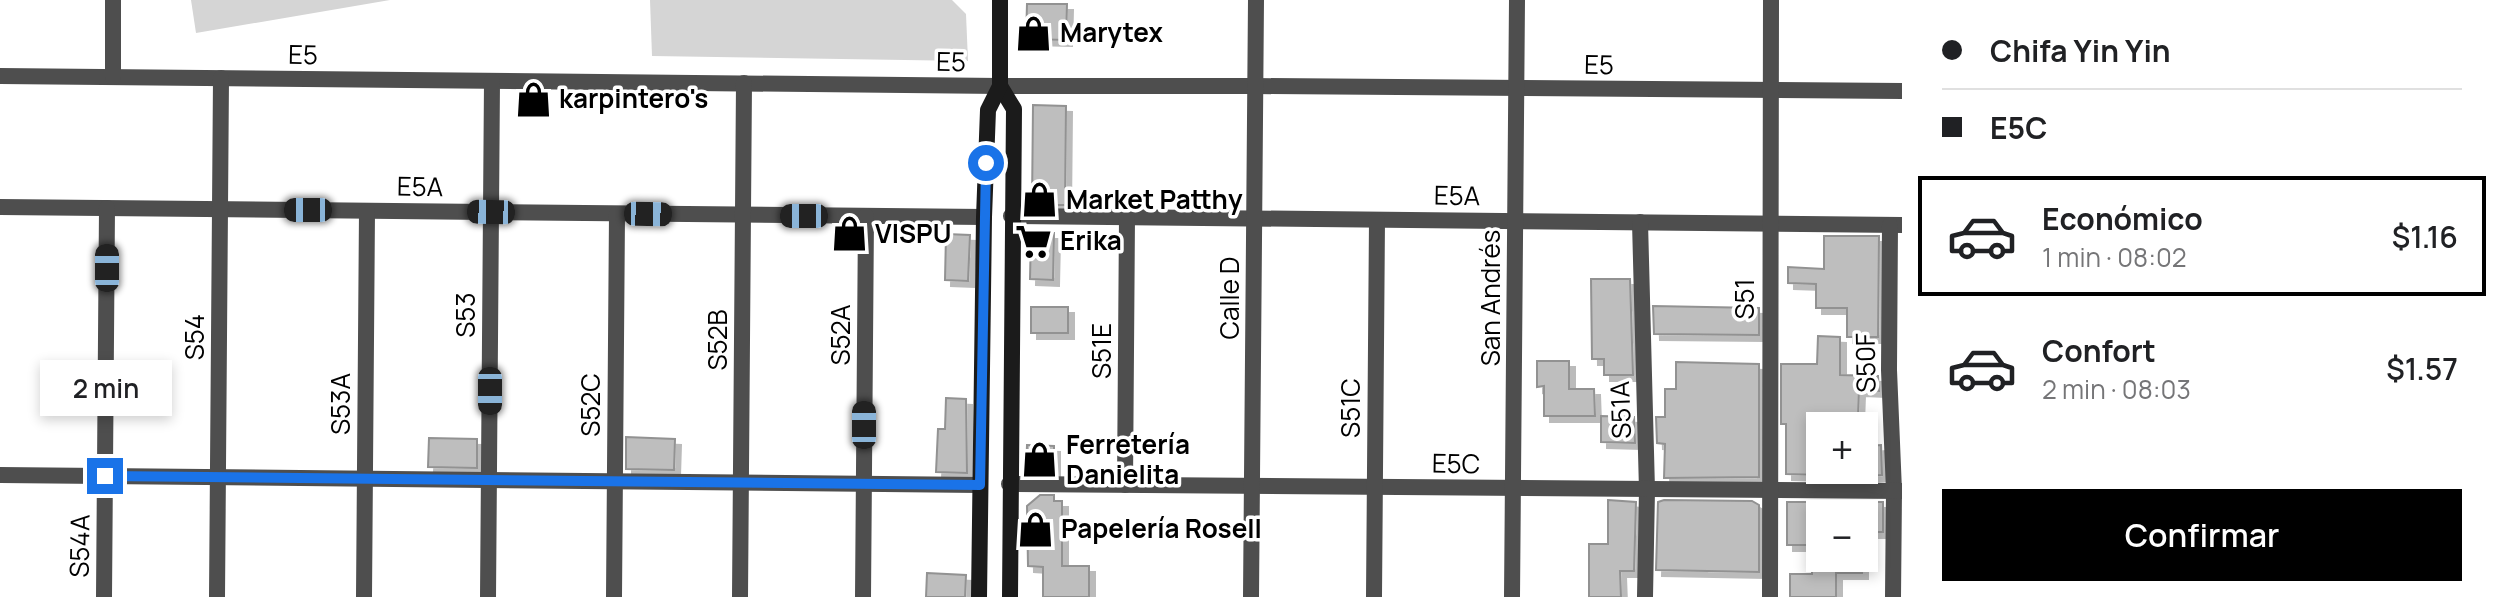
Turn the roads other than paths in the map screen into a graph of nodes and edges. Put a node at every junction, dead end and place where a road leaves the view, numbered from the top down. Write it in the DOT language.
graph roads {
  1 [pos="113,0"];
  2 [pos="1000,0"];
  3 [pos="1256,0"];
  4 [pos="1517,0"];
  5 [pos="1771,0"];
  6 [pos="0,76"];
  7 [pos="113,77"];
  8 [pos="221,78"];
  9 [pos="492,81"];
  10 [pos="744,83"];
  11 [pos="1000,86"];
  12 [pos="1255,86"];
  13 [pos="1517,88"];
  14 [pos="1770,91"];
  15 [pos="1902,91"];
  16 [pos="0,207"];
  17 [pos="107,208"];
  18 [pos="220,209"];
  19 [pos="367,211"];
  20 [pos="491,212"];
  21 [pos="617,214"];
  22 [pos="743,215"];
  23 [pos="866,216"];
  24 [pos="1011,216"];
  25 [pos="984,217"];
  26 [pos="1127,217"];
  27 [pos="1254,218"];
  28 [pos="1377,220"];
  29 [pos="1516,221"];
  30 [pos="1640,222"];
  31 [pos="1769,224"];
  32 [pos="1896,225"];
  33 [pos="1895,370"];
  34 [pos="0,475"];
  35 [pos="105,476"];
  36 [pos="218,477"];
  37 [pos="365,479"];
  38 [pos="489,480"];
  39 [pos="615,481"];
  40 [pos="741,483"];
  41 [pos="864,484"];
  42 [pos="1009,484"];
  43 [pos="980,485"];
  44 [pos="1125,485"];
  45 [pos="1252,486"];
  46 [pos="1375,487"];
  47 [pos="1513,489"];
  48 [pos="1647,490"];
  49 [pos="1771,491"];
  50 [pos="1898,491"];
  51 [pos="104,597"];
  52 [pos="217,597"];
  53 [pos="364,597"];
  54 [pos="488,597"];
  55 [pos="614,597"];
  56 [pos="740,597"];
  57 [pos="863,597"];
  58 [pos="979,597"];
  59 [pos="1010,597"];
  60 [pos="1251,597"];
  61 [pos="1374,597"];
  62 [pos="1512,597"];
  63 [pos="1645,597"];
  64 [pos="1770,597"];
  65 [pos="1893,597"];
  1 -- 7 [label="street"];
  2 -- 11 [label="main road"];
  3 -- 12 [label="street, Calle D"];
  4 -- 13 [label="street, San Andrés"];
  5 -- 14 [label="street, S51"];
  6 -- 7 [label="street, E5"];
  7 -- 8 [label="street, E5"];
  8 -- 9 [label="street, E5"];
  8 -- 18 [label="street, S54"];
  9 -- 10 [label="street, E5"];
  9 -- 20 [label="street, S53"];
  10 -- 11 [label="street, E5"];
  10 -- 22 [label="street, S52B"];
  11 -- 12 [label="street, E5"];
  11 -- 24 [label="main road"];
  11 -- 25 [label="main road"];
  12 -- 13 [label="street, E5"];
  12 -- 27 [label="street, Calle D"];
  13 -- 14 [label="street, E5"];
  13 -- 29 [label="street, San Andrés"];
  14 -- 15 [label="street, E5"];
  14 -- 31 [label="street, S51"];
  16 -- 17 [label="street, E5A"];
  17 -- 18 [label="street, E5A"];
  17 -- 35 [label="street, S54A"];
  18 -- 19 [label="street, E5A"];
  18 -- 36 [label="street, S54"];
  19 -- 20 [label="street, E5A"];
  19 -- 37 [label="street, S53A"];
  20 -- 21 [label="street, E5A"];
  20 -- 38 [label="street, S53"];
  21 -- 22 [label="street, E5A"];
  21 -- 39 [label="street, S52C"];
  22 -- 23 [label="street, E5A"];
  22 -- 40 [label="street, S52B"];
  23 -- 25 [label="street, E5A"];
  23 -- 41 [label="street, S52A"];
  24 -- 26 [label="street, E5A"];
  24 -- 42 [label="main road"];
  25 -- 43 [label="main road"];
  26 -- 27 [label="street, E5A"];
  26 -- 44 [label="street, S51E"];
  27 -- 28 [label="street, E5A"];
  27 -- 45 [label="street, Calle D"];
  28 -- 29 [label="street, E5A"];
  28 -- 46 [label="street, S51C"];
  29 -- 30 [label="street, E5A"];
  29 -- 47 [label="street, San Andrés"];
  30 -- 31 [label="street, E5A"];
  30 -- 48 [label="street, S51A"];
  31 -- 32 [label="street, E5A"];
  31 -- 49 [label="street, S51"];
  32 -- 33 [label="street, S50F"];
  33 -- 50 [label="street, S50F"];
  34 -- 35 [label="street"];
  35 -- 36 [label="street"];
  35 -- 51 [label="street, S54A"];
  36 -- 37 [label="street"];
  36 -- 52 [label="street, S54"];
  37 -- 38 [label="street"];
  37 -- 53 [label="street, S53A"];
  38 -- 39 [label="street"];
  38 -- 54 [label="street, S53"];
  39 -- 40 [label="street"];
  39 -- 55 [label="street, S52C"];
  40 -- 41 [label="street"];
  40 -- 56 [label="street, S52B"];
  41 -- 43 [label="street"];
  41 -- 57 [label="street, S52A"];
  42 -- 44 [label="street, E5C"];
  42 -- 59 [label="main road"];
  43 -- 58 [label="main road"];
  44 -- 45 [label="street, E5C"];
  45 -- 46 [label="street, E5C"];
  45 -- 60 [label="street, Calle D"];
  46 -- 47 [label="street, E5C"];
  46 -- 61 [label="street, S51C"];
  47 -- 48 [label="street, E5C"];
  47 -- 62 [label="street, San Andrés"];
  48 -- 49 [label="street, E5C"];
  48 -- 63 [label="street, S51A"];
  49 -- 50 [label="street, E5C"];
  49 -- 64 [label="street, S51"];
  50 -- 65 [label="street, S50F"];
}
